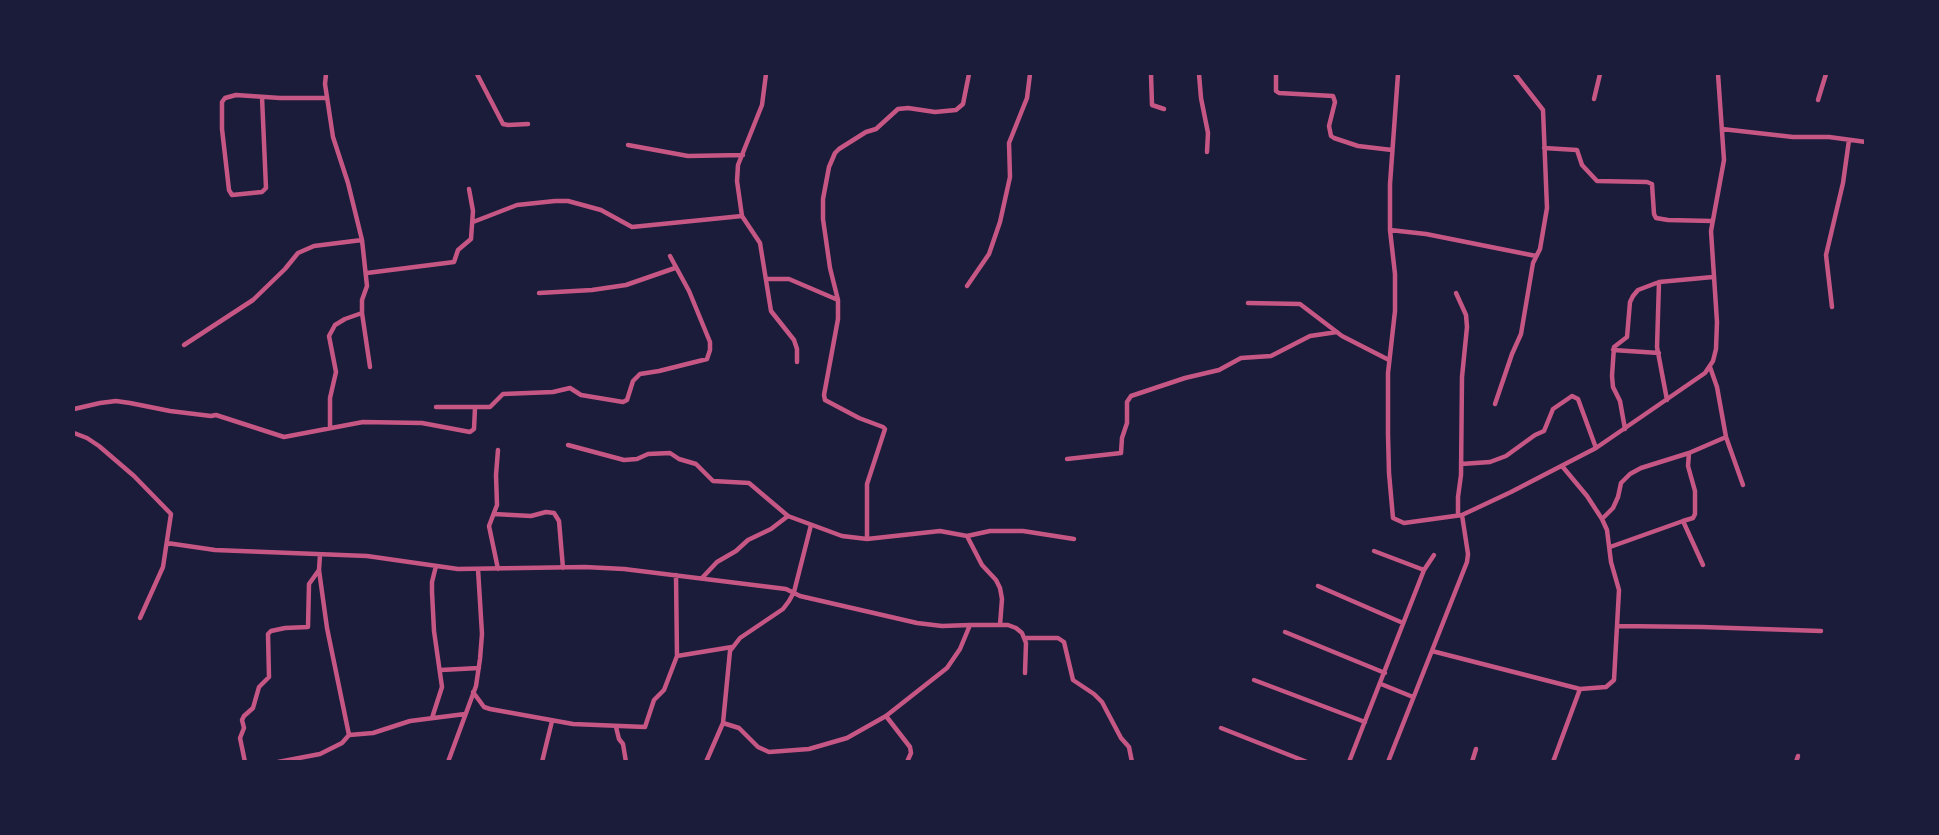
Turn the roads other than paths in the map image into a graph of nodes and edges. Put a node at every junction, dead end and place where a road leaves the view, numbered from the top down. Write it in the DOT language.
graph roads {
  1 [pos="326,74"];
  2 [pos="477,74"];
  3 [pos="766,74"];
  4 [pos="969,74"];
  5 [pos="1030,74"];
  6 [pos="1151,74"];
  7 [pos="1199,74"];
  8 [pos="1276,74"];
  9 [pos="1398,74"];
  10 [pos="1515,74"];
  11 [pos="1600,74"];
  12 [pos="1718,74"];
  13 [pos="1826,74"];
  14 [pos="262,97"];
  15 [pos="327,98"];
  16 [pos="1594,99"];
  17 [pos="1818,100"];
  18 [pos="1164,109"];
  19 [pos="528,124"];
  20 [pos="1722,129"];
  21 [pos="1849,140"];
  22 [pos="1866,142"];
  23 [pos="628,145"];
  24 [pos="1544,148"];
  25 [pos="1392,150"];
  26 [pos="1207,152"];
  27 [pos="743,155"];
  28 [pos="469,189"];
  29 [pos="742,216"];
  30 [pos="1712,220"];
  31 [pos="473,222"];
  32 [pos="1390,230"];
  33 [pos="362,240"];
  34 [pos="670,256"];
  35 [pos="1536,256"];
  36 [pos="675,268"];
  37 [pos="367,273"];
  38 [pos="1713,277"];
  39 [pos="767,279"];
  40 [pos="1659,282"];
  41 [pos="967,286"];
  42 [pos="539,293"];
  43 [pos="1456,293"];
  44 [pos="838,300"];
  45 [pos="1248,303"];
  46 [pos="1832,307"];
  47 [pos="362,313"];
  48 [pos="1337,332"];
  49 [pos="184,345"];
  50 [pos="1613,350"];
  51 [pos="1659,353"];
  52 [pos="1389,360"];
  53 [pos="797,362"];
  54 [pos="370,367"];
  55 [pos="1710,367"];
  56 [pos="1667,400"];
  57 [pos="1496,404"];
  58 [pos="436,407"];
  59 [pos="475,408"];
  60 [pos="74,409"];
  61 [pos="330,428"];
  62 [pos="1625,429"];
  63 [pos="74,433"];
  64 [pos="1726,437"];
  65 [pos="568,445"];
  66 [pos="1596,448"];
  67 [pos="498,450"];
  68 [pos="1689,453"];
  69 [pos="1067,459"];
  70 [pos="1461,464"];
  71 [pos="1562,466"];
  72 [pos="1743,485"];
  73 [pos="494,514"];
  74 [pos="1460,515"];
  75 [pos="788,516"];
  76 [pos="1602,519"];
  77 [pos="1683,521"];
  78 [pos="811,525"];
  79 [pos="967,536"];
  80 [pos="867,539"];
  81 [pos="1074,539"];
  82 [pos="167,543"];
  83 [pos="1610,547"];
  84 [pos="1374,551"];
  85 [pos="320,555"];
  86 [pos="1434,555"];
  87 [pos="1703,565"];
  88 [pos="436,566"];
  89 [pos="563,568"];
  90 [pos="478,569"];
  91 [pos="498,569"];
  92 [pos="319,570"];
  93 [pos="1424,570"];
  94 [pos="676,575"];
  95 [pos="702,578"];
  96 [pos="1318,586"];
  97 [pos="794,592"];
  98 [pos="140,618"];
  99 [pos="1403,622"];
  100 [pos="1000,624"];
  101 [pos="970,625"];
  102 [pos="1618,626"];
  103 [pos="1285,632"];
  104 [pos="1821,632"];
  105 [pos="1024,638"];
  106 [pos="732,647"];
  107 [pos="1432,651"];
  108 [pos="677,656"];
  109 [pos="479,668"];
  110 [pos="441,670"];
  111 [pos="1025,673"];
  112 [pos="1385,673"];
  113 [pos="1254,680"];
  114 [pos="1381,684"];
  115 [pos="1580,689"];
  116 [pos="473,692"];
  117 [pos="1413,697"];
  118 [pos="465,714"];
  119 [pos="886,716"];
  120 [pos="432,718"];
  121 [pos="552,721"];
  122 [pos="1365,722"];
  123 [pos="723,723"];
  124 [pos="616,726"];
  125 [pos="1221,728"];
  126 [pos="349,735"];
  127 [pos="1476,749"];
  128 [pos="245,762"];
  129 [pos="278,762"];
  130 [pos="448,762"];
  131 [pos="542,762"];
  132 [pos="626,762"];
  133 [pos="706,762"];
  134 [pos="907,762"];
  135 [pos="1132,762"];
  136 [pos="1307,762"];
  137 [pos="1349,762"];
  138 [pos="1388,762"];
  139 [pos="1472,762"];
  140 [pos="1553,762"];
  1 -- 15 [label="street"];
  2 -- 19 [label="street"];
  3 -- 27 [label="street"];
  4 -- 44 [label="street"];
  5 -- 41 [label="street"];
  6 -- 18 [label="street"];
  7 -- 26 [label="street"];
  8 -- 25 [label="street"];
  9 -- 25 [label="street"];
  10 -- 24 [label="street"];
  11 -- 16 [label="street"];
  12 -- 20 [label="street"];
  13 -- 17 [label="street"];
  14 -- 14 [label="street"];
  14 -- 15 [label="street"];
  15 -- 33 [label="street"];
  20 -- 21 [label="street"];
  20 -- 30 [label="street"];
  21 -- 22 [label="street"];
  21 -- 46 [label="street"];
  23 -- 27 [label="street"];
  24 -- 30 [label="street"];
  24 -- 35 [label="street"];
  25 -- 32 [label="street"];
  27 -- 29 [label="street"];
  28 -- 31 [label="street"];
  29 -- 31 [label="street"];
  29 -- 39 [label="street"];
  30 -- 38 [label="street"];
  31 -- 37 [label="street"];
  32 -- 35 [label="street"];
  32 -- 52 [label="street"];
  33 -- 37 [label="street"];
  33 -- 49 [label="street"];
  34 -- 36 [label="street"];
  35 -- 57 [label="street"];
  36 -- 42 [label="street"];
  36 -- 59 [label="street"];
  37 -- 47 [label="street"];
  38 -- 40 [label="street"];
  38 -- 55 [label="street"];
  39 -- 44 [label="street"];
  39 -- 53 [label="street"];
  40 -- 50 [label="street"];
  40 -- 51 [label="street"];
  43 -- 70 [label="street"];
  44 -- 80 [label="street"];
  45 -- 48 [label="street"];
  47 -- 54 [label="street"];
  47 -- 61 [label="street"];
  48 -- 52 [label="street"];
  48 -- 69 [label="street"];
  50 -- 51 [label="street"];
  50 -- 62 [label="street"];
  51 -- 56 [label="street"];
  52 -- 74 [label="street"];
  55 -- 56 [label="street"];
  55 -- 64 [label="street"];
  56 -- 62 [label="street"];
  58 -- 59 [label="street"];
  59 -- 61 [label="street"];
  60 -- 61 [label="street"];
  62 -- 66 [label="street"];
  63 -- 82 [label="street"];
  64 -- 68 [label="street"];
  64 -- 72 [label="street"];
  65 -- 75 [label="street"];
  66 -- 70 [label="street"];
  66 -- 71 [label="street"];
  67 -- 73 [label="street"];
  68 -- 76 [label="street"];
  68 -- 77 [label="street"];
  70 -- 74 [label="street"];
  71 -- 74 [label="street"];
  71 -- 76 [label="street"];
  73 -- 89 [label="street"];
  73 -- 91 [label="street"];
  74 -- 107 [label="street"];
  75 -- 78 [label="street"];
  75 -- 95 [label="street"];
  76 -- 83 [label="street"];
  77 -- 83 [label="street"];
  77 -- 87 [label="street"];
  78 -- 80 [label="street"];
  78 -- 97 [label="street"];
  79 -- 80 [label="street"];
  79 -- 81 [label="street"];
  79 -- 100 [label="street"];
  82 -- 85 [label="street"];
  82 -- 98 [label="street"];
  83 -- 102 [label="street"];
  84 -- 93 [label="street"];
  85 -- 88 [label="street"];
  85 -- 92 [label="street"];
  86 -- 93 [label="street"];
  88 -- 90 [label="street"];
  88 -- 110 [label="street"];
  89 -- 91 [label="street"];
  89 -- 94 [label="street"];
  90 -- 91 [label="street"];
  90 -- 109 [label="street"];
  92 -- 126 [label="street"];
  92 -- 128 [label="street"];
  93 -- 99 [label="street"];
  94 -- 95 [label="street"];
  94 -- 108 [label="street"];
  95 -- 97 [label="street"];
  96 -- 99 [label="street"];
  97 -- 101 [label="street"];
  97 -- 106 [label="street"];
  99 -- 112 [label="street"];
  100 -- 101 [label="street"];
  100 -- 105 [label="street"];
  101 -- 119 [label="street"];
  102 -- 104 [label="street"];
  102 -- 115 [label="street"];
  103 -- 112 [label="street"];
  105 -- 111 [label="street"];
  105 -- 135 [label="street"];
  106 -- 108 [label="street"];
  106 -- 123 [label="street"];
  107 -- 115 [label="street"];
  107 -- 117 [label="street"];
  108 -- 124 [label="street"];
  109 -- 110 [label="street"];
  109 -- 116 [label="street"];
  110 -- 120 [label="street"];
  112 -- 114 [label="street"];
  113 -- 122 [label="street"];
  114 -- 117 [label="street"];
  114 -- 122 [label="street"];
  115 -- 140 [label="street"];
  116 -- 118 [label="street"];
  116 -- 121 [label="street"];
  117 -- 138 [label="street"];
  118 -- 120 [label="street"];
  118 -- 130 [label="street"];
  119 -- 123 [label="street"];
  119 -- 134 [label="street"];
  120 -- 126 [label="street"];
  121 -- 124 [label="street"];
  121 -- 131 [label="street"];
  122 -- 137 [label="street"];
  123 -- 133 [label="street"];
  124 -- 132 [label="street"];
  125 -- 136 [label="street"];
  126 -- 129 [label="street"];
  127 -- 139 [label="street"];
}
